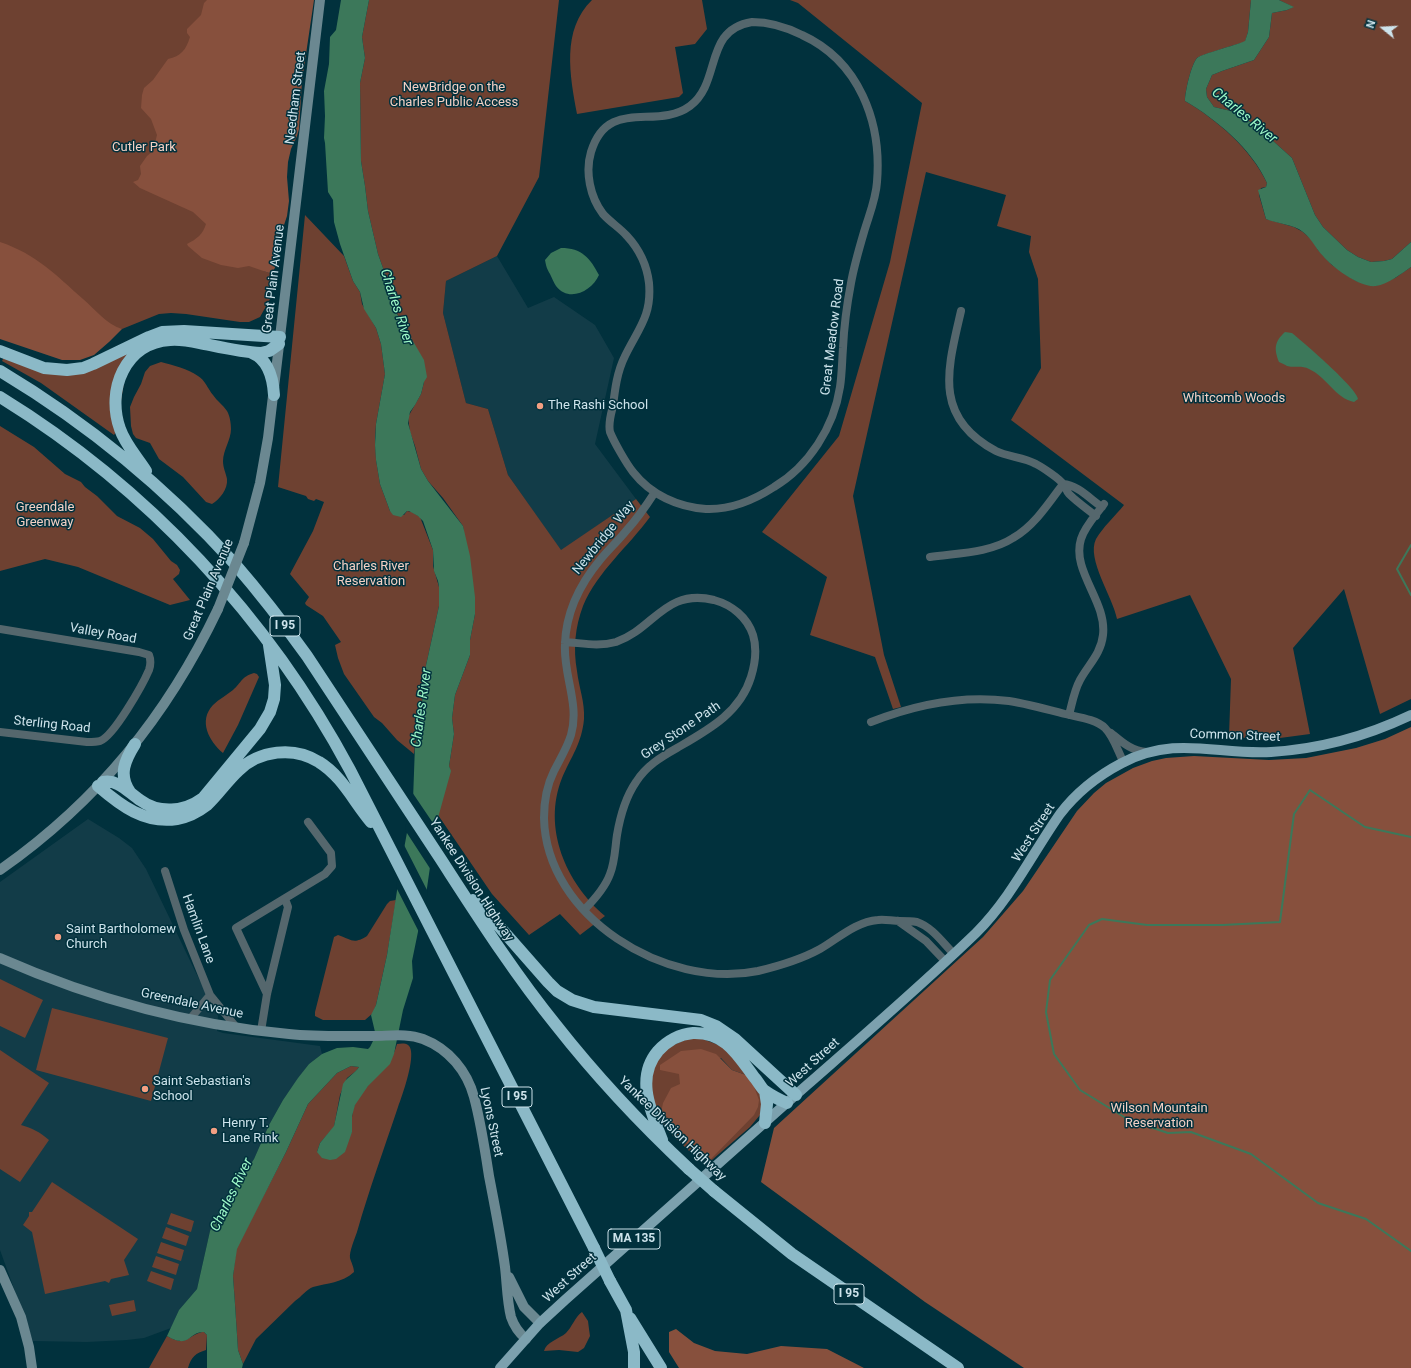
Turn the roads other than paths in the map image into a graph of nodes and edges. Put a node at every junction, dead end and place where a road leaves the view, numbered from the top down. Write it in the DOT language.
graph roads {
  1 [pos="320,0"];
  2 [pos="297,199"];
  3 [pos="961,312"];
  4 [pos="280,341"];
  5 [pos="0,351"];
  6 [pos="249,352"];
  7 [pos="0,371"];
  8 [pos="274,395"];
  9 [pos="0,397"];
  10 [pos="1063,484"];
  11 [pos="155,485"];
  12 [pos="655,492"];
  13 [pos="1096,516"];
  14 [pos="930,557"];
  15 [pos="0,629"];
  16 [pos="268,641"];
  17 [pos="565,642"];
  18 [pos="1069,715"];
  19 [pos="1411,715"];
  20 [pos="872,722"];
  21 [pos="1105,728"];
  22 [pos="0,732"];
  23 [pos="101,740"];
  24 [pos="135,744"];
  25 [pos="1150,753"];
  26 [pos="1124,763"];
  27 [pos="100,784"];
  28 [pos="135,797"];
  29 [pos="308,822"];
  30 [pos="386,839"];
  31 [pos="0,870"];
  32 [pos="165,871"];
  33 [pos="457,885"];
  34 [pos="285,899"];
  35 [pos="584,910"];
  36 [pos="898,921"];
  37 [pos="953,954"];
  38 [pos="0,958"];
  39 [pos="945,961"];
  40 [pos="267,994"];
  41 [pos="210,995"];
  42 [pos="190,1019"];
  43 [pos="236,1027"];
  44 [pos="261,1031"];
  45 [pos="385,1036"];
  46 [pos="765,1091"];
  47 [pos="791,1099"];
  48 [pos="765,1123"];
  49 [pos="664,1145"];
  50 [pos="505,1268"];
  51 [pos="0,1270"];
  52 [pos="626,1310"];
  53 [pos="540,1323"];
  54 [pos="526,1339"];
  55 [pos="32,1368"];
  56 [pos="500,1368"];
  57 [pos="634,1368"];
  58 [pos="661,1368"];
  59 [pos="958,1368"];
  1 -- 2 [label="main road, Needham Street"];
  2 -- 4 [label="main road, Great Plain Avenue"];
  3 -- 10 [label="street"];
  4 -- 5 [label="highway"];
  4 -- 6 [label="highway"];
  4 -- 8 [label="main road, Great Plain Avenue"];
  6 -- 8 [label="highway"];
  6 -- 11 [label="highway"];
  7 -- 11 [label="highway, Yankee Division Highway / I 95"];
  8 -- 24 [label="main road, Great Plain Avenue, bridge"];
  9 -- 16 [label="highway, I 95"];
  10 -- 13 [label="street"];
  10 -- 13 [label="street"];
  10 -- 14 [label="street"];
  11 -- 33 [label="highway, Yankee Division Highway / I 95"];
  12 -- 12 [label="street, Great Meadow Road"];
  12 -- 17 [label="street, Newbridge Way"];
  13 -- 18 [label="street"];
  15 -- 23 [label="street, Valley Road"];
  16 -- 28 [label="highway"];
  16 -- 30 [label="highway, I 95"];
  17 -- 35 [label="street, Newbridge Way"];
  17 -- 35 [label="street, Grey Stone Path"];
  18 -- 20 [label="street, Common Street"];
  18 -- 21 [label="street, Common Street"];
  19 -- 25 [label="main road, Common Street"];
  21 -- 25 [label="street, Common Street"];
  21 -- 26 [label="street"];
  22 -- 23 [label="street, Sterling Road"];
  24 -- 27 [label="main road, Great Plain Avenue"];
  24 -- 28 [label="highway"];
  25 -- 26 [label="main road, Common Street"];
  26 -- 37 [label="main road, West Street"];
  27 -- 28 [label="highway"];
  27 -- 30 [label="highway"];
  27 -- 31 [label="main road, Great Plain Avenue"];
  29 -- 34 [label="street"];
  30 -- 52 [label="highway, I 95, bridge"];
  32 -- 41 [label="street, Hamlin Lane"];
  33 -- 47 [label="highway"];
  33 -- 49 [label="highway, Yankee Division Highway / I 95"];
  34 -- 40 [label="street"];
  34 -- 40 [label="street"];
  35 -- 36 [label="street, Newbridge Way"];
  36 -- 37 [label="street, Newbridge Way"];
  36 -- 39 [label="street"];
  37 -- 39 [label="main road, West Street"];
  38 -- 42 [label="main road, Greendale Avenue"];
  39 -- 47 [label="main road, West Street"];
  40 -- 44 [label="street"];
  41 -- 42 [label="street"];
  41 -- 43 [label="street, Hamlin Lane"];
  42 -- 43 [label="main road, Greendale Avenue"];
  43 -- 44 [label="main road, Greendale Avenue"];
  44 -- 45 [label="main road, Greendale Avenue"];
  45 -- 50 [label="main road, Lyons Street"];
  46 -- 47 [label="highway"];
  46 -- 48 [label="highway"];
  46 -- 49 [label="highway"];
  47 -- 48 [label="main road, West Street / MA 135"];
  48 -- 53 [label="main road, West Street / MA 135"];
  49 -- 59 [label="highway, Yankee Division Highway / I 95, bridge"];
  50 -- 53 [label="main road, Lyons Street"];
  50 -- 54 [label="main road, Lyons Street"];
  51 -- 55 [label="main road"];
  52 -- 57 [label="highway"];
  52 -- 58 [label="highway, I 95"];
  53 -- 54 [label="main road, West Street / MA 135"];
  54 -- 56 [label="main road, West Street / MA 135"];
}
